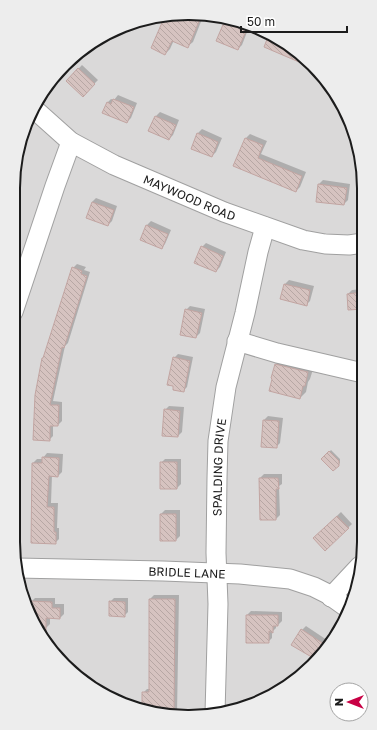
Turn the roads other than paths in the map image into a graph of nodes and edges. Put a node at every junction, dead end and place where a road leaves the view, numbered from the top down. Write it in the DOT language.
graph roads {
  1 [pos="38,112"];
  2 [pos="71,142"];
  3 [pos="266,227"];
  4 [pos="357,244"];
  5 [pos="20,291"];
  6 [pos="237,341"];
  7 [pos="357,372"];
  8 [pos="22,568"];
  9 [pos="354,572"];
  10 [pos="217,573"];
  11 [pos="331,597"];
  12 [pos="344,606"];
  13 [pos="215,708"];
  1 -- 2 [label="street, MAYWOOD ROAD"];
  2 -- 3 [label="street, MAYWOOD ROAD"];
  2 -- 5 [label="street"];
  3 -- 4 [label="street, MAYWOOD ROAD"];
  3 -- 6 [label="street, SPALDING DRIVE"];
  6 -- 7 [label="street"];
  6 -- 10 [label="street, SPALDING DRIVE"];
  8 -- 10 [label="street, BRIDLE LANE"];
  9 -- 11 [label="street"];
  10 -- 11 [label="street, BRIDLE LANE"];
  10 -- 13 [label="street, SPALDING DRIVE"];
  11 -- 12 [label="street, BRIDLE LANE"];
}
